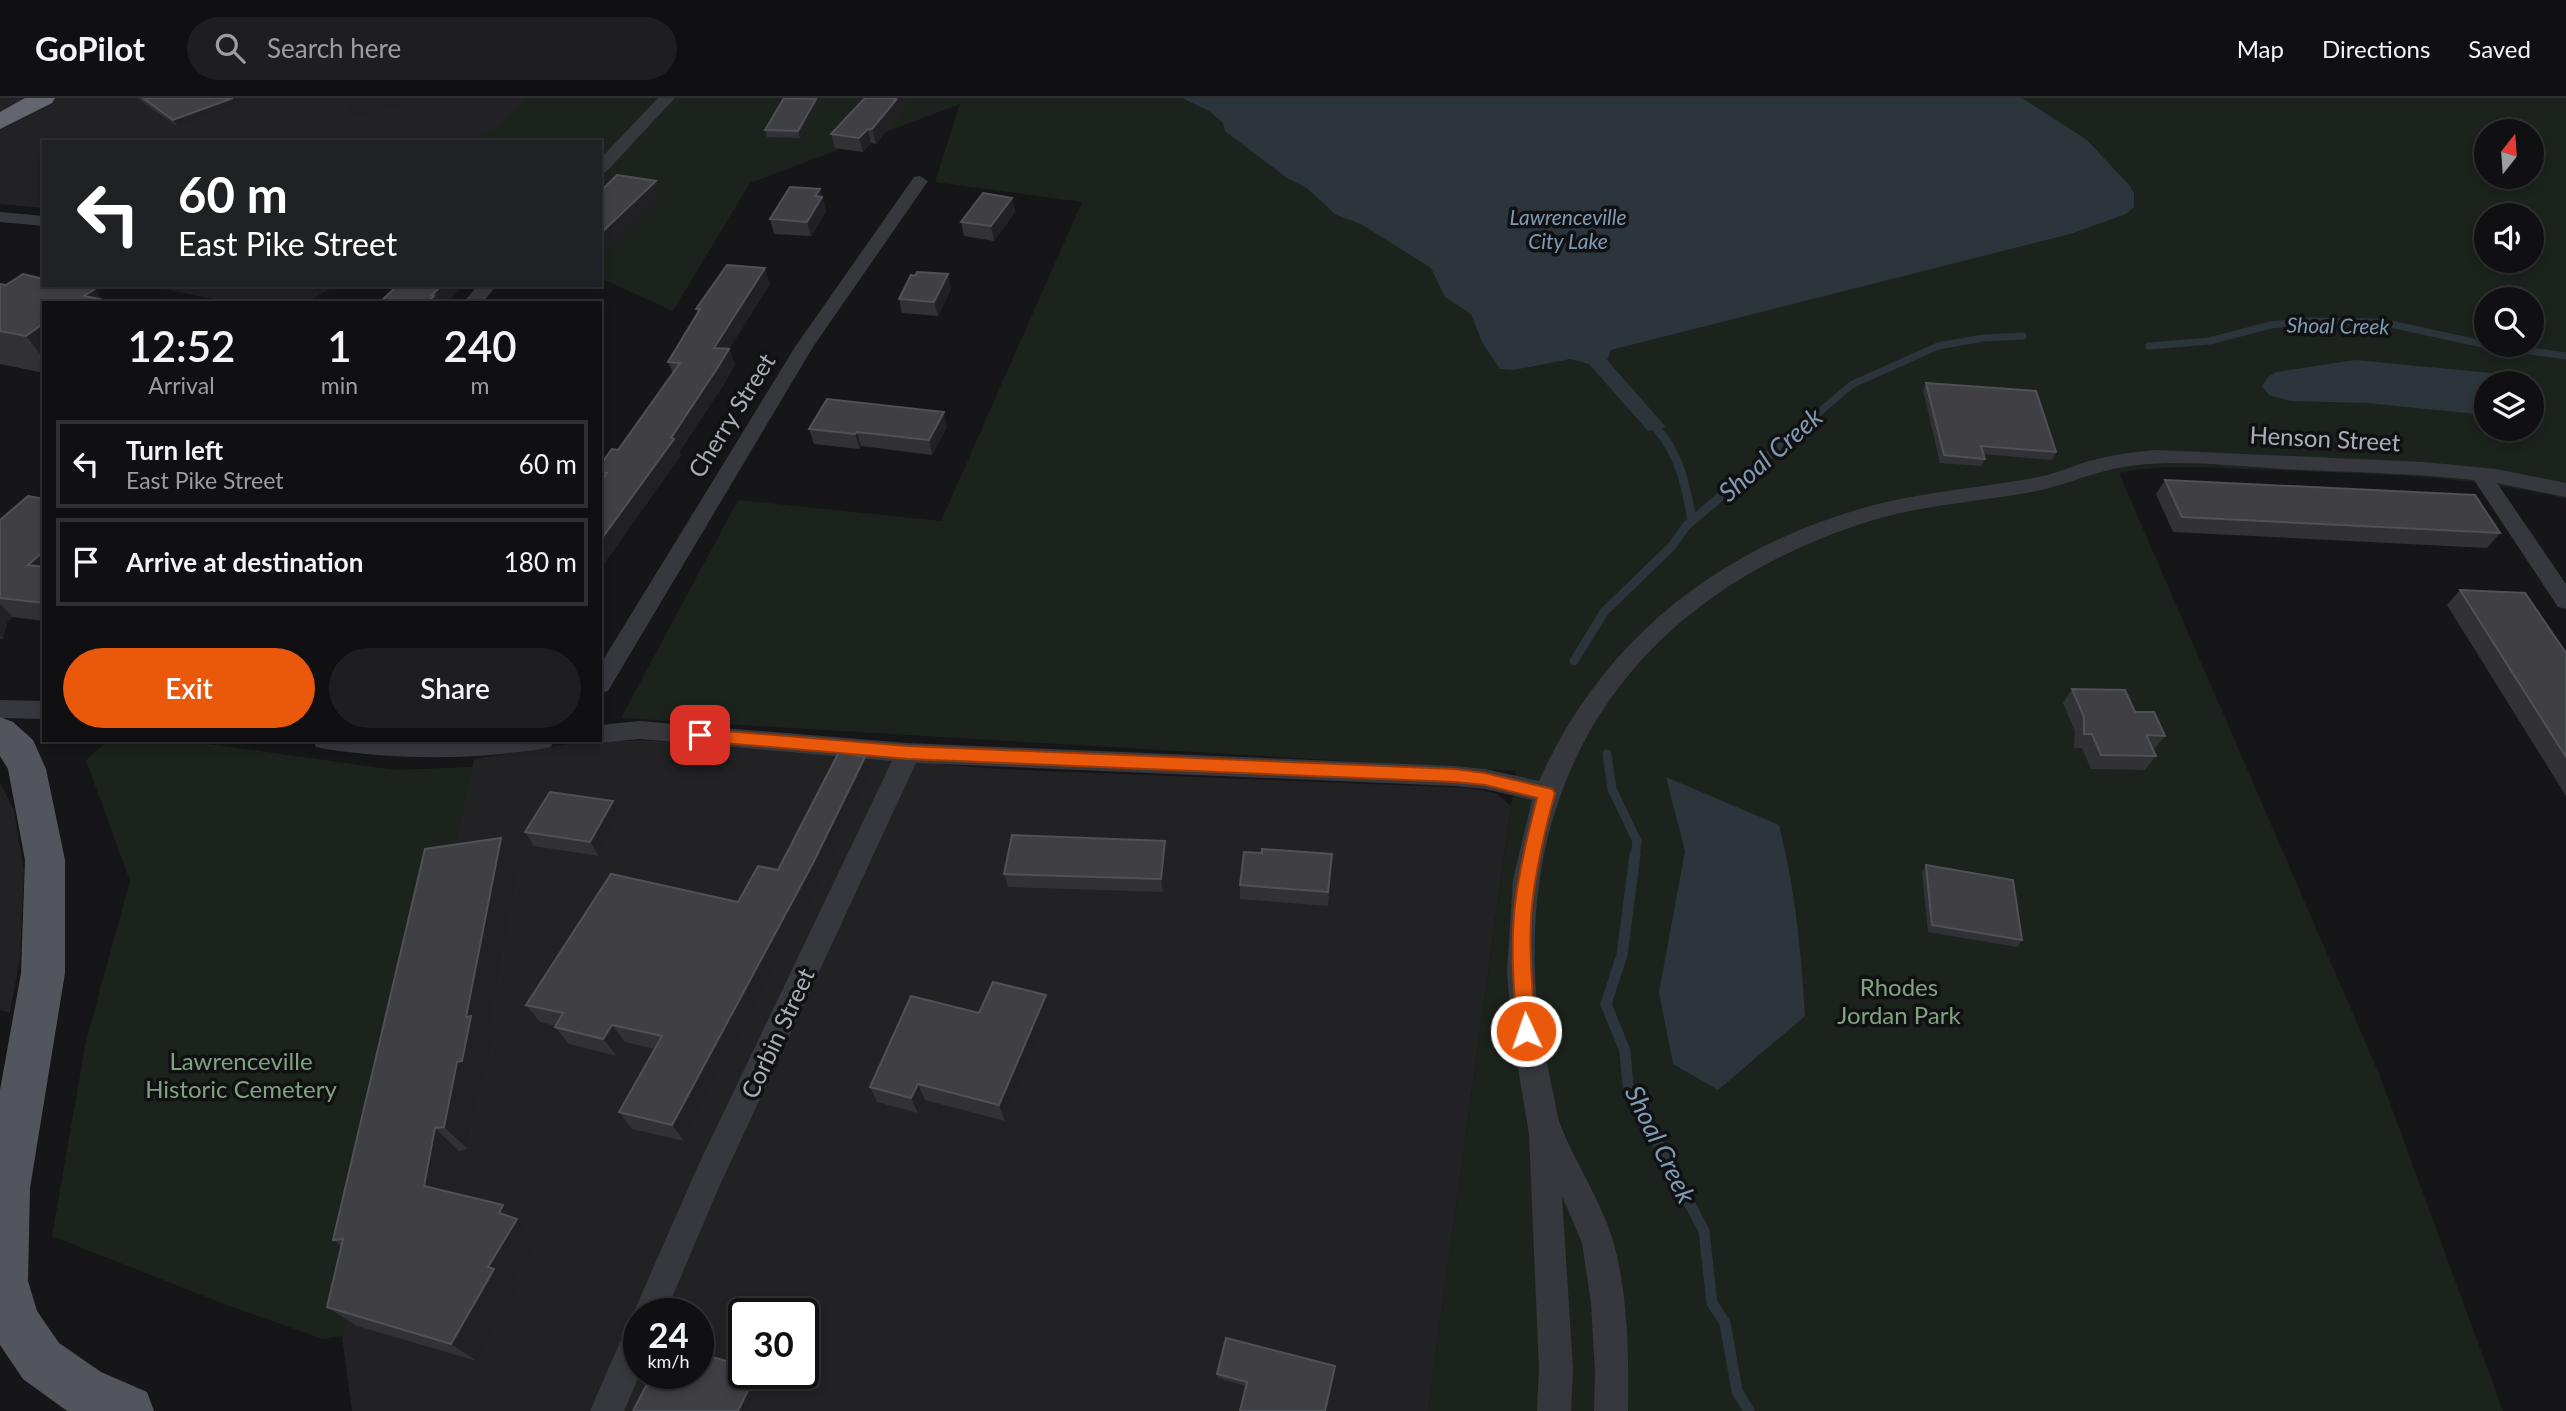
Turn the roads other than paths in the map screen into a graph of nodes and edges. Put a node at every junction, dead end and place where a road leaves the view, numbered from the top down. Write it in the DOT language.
graph roads {
  1 [pos="43,98"];
  2 [pos="667,98"];
  3 [pos="0,122"];
  4 [pos="602,167"];
  5 [pos="920,181"];
  6 [pos="0,217"];
  7 [pos="42,222"];
  8 [pos="486,287"];
  9 [pos="474,301"];
  10 [pos="2480,474"];
  11 [pos="2566,490"];
  12 [pos="2566,601"];
  13 [pos="602,682"];
  14 [pos="0,709"];
  15 [pos="42,710"];
  16 [pos="0,732"];
  17 [pos="602,734"];
  18 [pos="338,742"];
  19 [pos="529,742"];
  20 [pos="908,753"];
  21 [pos="1546,793"];
  22 [pos="1543,1115"];
  23 [pos="3,1192"];
  24 [pos="656,1298"];
  25 [pos="623,1374"];
  26 [pos="128,1411"];
  27 [pos="607,1411"];
  28 [pos="1554,1411"];
  29 [pos="1611,1411"];
  1 -- 3 [label="highway"];
  2 -- 4 [label="street"];
  5 -- 13 [label="street, Cherry Street"];
  6 -- 7 [label="street"];
  8 -- 9 [label="street"];
  10 -- 11 [label="street, Henson Street"];
  10 -- 12 [label="street"];
  10 -- 21 [label="street, Henson Street"];
  14 -- 15 [label="street"];
  16 -- 23 [label="main road"];
  17 -- 20 [label="street"];
  18 -- 19 [label="street"];
  20 -- 21 [label="street"];
  20 -- 24 [label="street, Corbin Street"];
  21 -- 22 [label="street"];
  22 -- 28 [label="street"];
  22 -- 29 [label="street"];
  23 -- 26 [label="main road"];
  25 -- 27 [label="street"];
}
